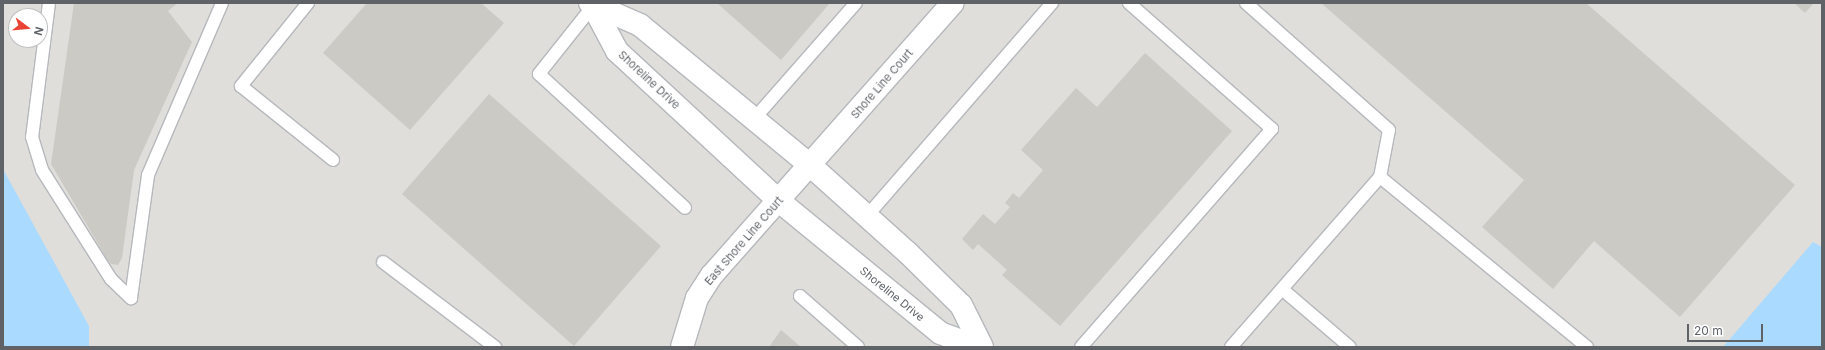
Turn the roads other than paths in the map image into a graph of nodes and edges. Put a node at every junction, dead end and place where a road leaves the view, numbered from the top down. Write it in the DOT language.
graph roads {
  1 [pos="49,3"];
  2 [pos="222,3"];
  3 [pos="308,3"];
  4 [pos="856,3"];
  5 [pos="953,3"];
  6 [pos="1052,3"];
  7 [pos="1129,3"];
  8 [pos="1246,3"];
  9 [pos="592,4"];
  10 [pos="754,119"];
  11 [pos="333,160"];
  12 [pos="811,166"];
  13 [pos="1380,177"];
  14 [pos="779,201"];
  15 [pos="685,208"];
  16 [pos="867,216"];
  17 [pos="383,262"];
  18 [pos="1282,289"];
  19 [pos="800,296"];
  20 [pos="495,347"];
  21 [pos="682,347"];
  22 [pos="858,347"];
  23 [pos="978,347"];
  24 [pos="982,347"];
  25 [pos="1082,347"];
  26 [pos="1231,347"];
  27 [pos="1350,347"];
  28 [pos="1587,347"];
  1 -- 2 [label="lane"];
  3 -- 11 [label="lane"];
  4 -- 10 [label="lane"];
  5 -- 12 [label="street, Shore Line Court"];
  6 -- 16 [label="lane"];
  7 -- 25 [label="lane"];
  8 -- 13 [label="lane"];
  9 -- 10 [label="street"];
  9 -- 14 [label="street, Shoreline Drive"];
  9 -- 15 [label="lane"];
  10 -- 12 [label="street"];
  12 -- 14 [label="street, East Shore Line Court"];
  12 -- 16 [label="street"];
  13 -- 18 [label="lane"];
  13 -- 28 [label="lane"];
  14 -- 21 [label="street, East Shore Line Court"];
  14 -- 23 [label="street, Shoreline Drive"];
  16 -- 24 [label="street"];
  17 -- 20 [label="lane"];
  18 -- 26 [label="lane"];
  18 -- 27 [label="lane"];
  19 -- 22 [label="lane"];
}
